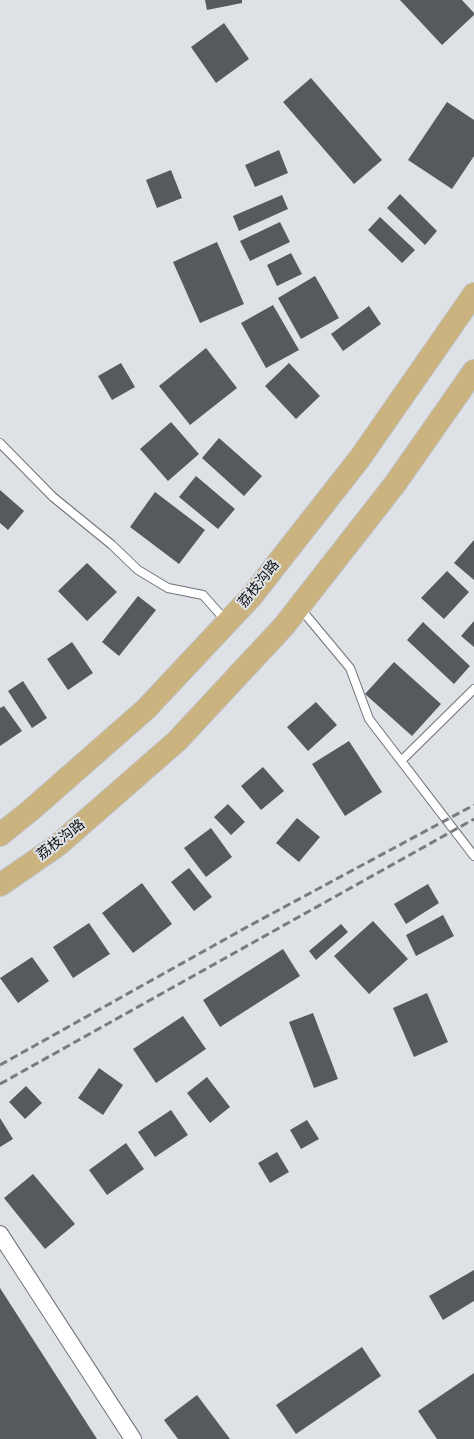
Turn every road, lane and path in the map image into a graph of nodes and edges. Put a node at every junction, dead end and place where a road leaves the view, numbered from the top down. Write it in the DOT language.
graph roads {
  1 [pos="474,294"];
  2 [pos="474,372"];
  3 [pos="0,443"];
  4 [pos="299,607"];
  5 [pos="227,622"];
  6 [pos="474,689"];
  7 [pos="402,760"];
  8 [pos="0,835"];
  9 [pos="474,856"];
  10 [pos="0,885"];
  11 [pos="0,1234"];
  12 [pos="133,1439"];
  1 -- 5 [label="main road, 荔枝沟路"];
  2 -- 4 [label="main road, 荔枝沟路"];
  3 -- 5 [label="lane"];
  4 -- 7 [label="lane"];
  4 -- 10 [label="main road, 荔枝沟路"];
  5 -- 8 [label="main road, 荔枝沟路"];
  6 -- 7 [label="lane"];
  7 -- 9 [label="lane"];
  11 -- 12 [label="street"];
}
